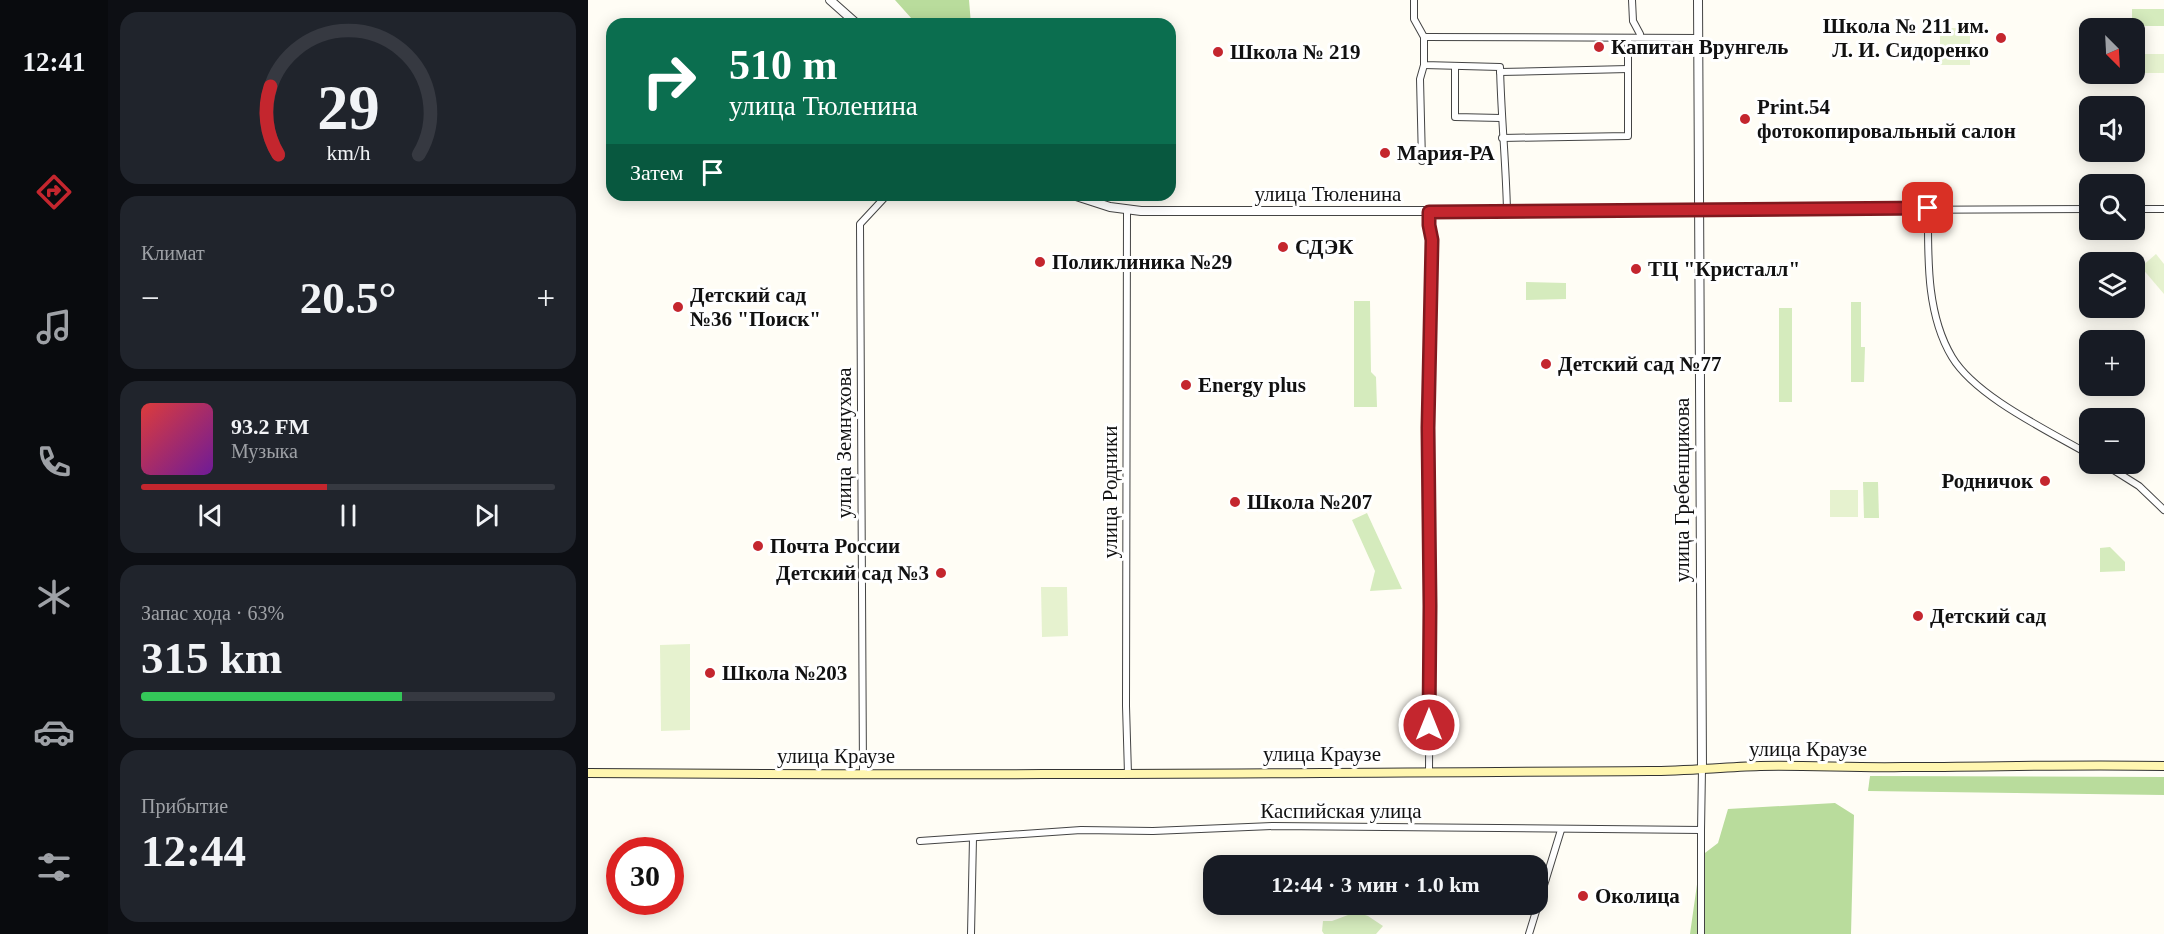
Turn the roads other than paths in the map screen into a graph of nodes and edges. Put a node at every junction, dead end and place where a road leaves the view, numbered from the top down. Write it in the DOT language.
graph roads {
  1 [pos="830,0"];
  2 [pos="1414,0"];
  3 [pos="1632,0"];
  4 [pos="1698,0"];
  5 [pos="850,18"];
  6 [pos="1640,34"];
  7 [pos="1424,37"];
  8 [pos="1628,38"];
  9 [pos="1698,38"];
  10 [pos="1424,65"];
  11 [pos="1455,66"];
  12 [pos="1628,69"];
  13 [pos="1500,72"];
  14 [pos="1501,118"];
  15 [pos="1502,138"];
  16 [pos="1422,161"];
  17 [pos="881,201"];
  18 [pos="1092,201"];
  19 [pos="1928,208"];
  20 [pos="2079,209"];
  21 [pos="2145,209"];
  22 [pos="2164,209"];
  23 [pos="1127,210"];
  24 [pos="1507,211"];
  25 [pos="1699,211"];
  26 [pos="1429,212"];
  27 [pos="2079,448"];
  28 [pos="2120,474"];
  29 [pos="2164,510"];
  30 [pos="2164,765"];
  31 [pos="1702,769"];
  32 [pos="588,773"];
  33 [pos="863,773"];
  34 [pos="1429,773"];
  35 [pos="1128,774"];
  36 [pos="1561,830"];
  37 [pos="1701,830"];
  38 [pos="973,838"];
  39 [pos="920,841"];
  40 [pos="971,934"];
  41 [pos="1529,934"];
  42 [pos="1701,934"];
  1 -- 5 [label="street"];
  2 -- 7 [label="street"];
  3 -- 6 [label="street"];
  4 -- 9 [label="street, улица Гребенщикова"];
  7 -- 8 [label="street"];
  7 -- 10 [label="street"];
  8 -- 9 [label="street"];
  8 -- 12 [label="street"];
  9 -- 25 [label="street, улица Гребенщикова"];
  10 -- 11 [label="street"];
  10 -- 16 [label="street"];
  11 -- 13 [label="street"];
  11 -- 14 [label="street"];
  12 -- 13 [label="street"];
  12 -- 15 [label="street"];
  13 -- 14 [label="street"];
  14 -- 15 [label="street"];
  15 -- 24 [label="street"];
  17 -- 33 [label="street, улица Земнухова"];
  18 -- 23 [label="street, улица Тюленина"];
  19 -- 20 [label="street, улица Тюленина"];
  19 -- 25 [label="street, улица Тюленина"];
  19 -- 27 [label="street"];
  21 -- 22 [label="street"];
  23 -- 26 [label="street, улица Тюленина"];
  23 -- 35 [label="street, улица Родники"];
  24 -- 25 [label="street, улица Тюленина"];
  24 -- 26 [label="street, улица Тюленина"];
  25 -- 31 [label="street, улица Гребенщикова"];
  26 -- 34 [label="street"];
  28 -- 29 [label="street"];
  30 -- 31 [label="main road, улица Краузе"];
  31 -- 34 [label="main road, улица Краузе"];
  31 -- 37 [label="street"];
  32 -- 33 [label="main road, улица Краузе"];
  33 -- 35 [label="main road, улица Краузе"];
  34 -- 35 [label="main road, улица Краузе"];
  36 -- 37 [label="street, Каспийская улица"];
  36 -- 38 [label="street, Каспийская улица"];
  36 -- 41 [label="street"];
  37 -- 42 [label="street"];
  38 -- 39 [label="street, Каспийская улица"];
  38 -- 40 [label="street"];
}
